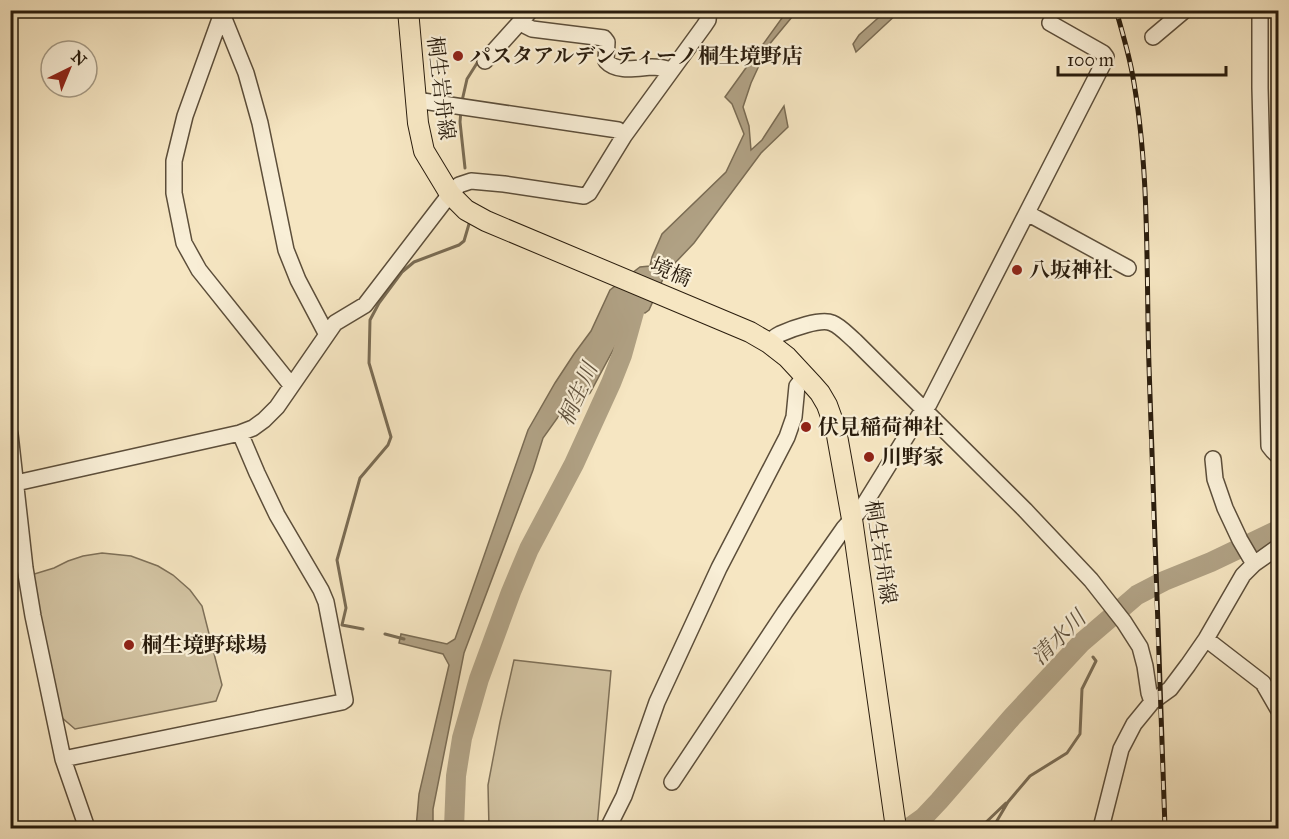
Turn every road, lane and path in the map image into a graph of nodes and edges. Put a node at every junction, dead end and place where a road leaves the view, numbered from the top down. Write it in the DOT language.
graph roads {
  1 [pos="408,10"];
  2 [pos="709,10"];
  3 [pos="1185,10"];
  4 [pos="1260,10"];
  5 [pos="221,13"];
  6 [pos="526,16"];
  7 [pos="1050,23"];
  8 [pos="1153,37"];
  9 [pos="485,61"];
  10 [pos="671,70"];
  11 [pos="416,100"];
  12 [pos="624,136"];
  13 [pos="450,194"];
  14 [pos="1027,213"];
  15 [pos="583,261"];
  16 [pos="1128,268"];
  17 [pos="739,327"];
  18 [pos="326,333"];
  19 [pos="769,343"];
  20 [pos="805,376"];
  21 [pos="291,385"];
  22 [pos="924,410"];
  23 [pos="240,433"];
  24 [pos="10,434"];
  25 [pos="1278,456"];
  26 [pos="1213,459"];
  27 [pos="16,483"];
  28 [pos="852,519"];
  29 [pos="1278,547"];
  30 [pos="1251,560"];
  31 [pos="1206,639"];
  32 [pos="1152,702"];
  33 [pos="1278,709"];
  34 [pos="63,759"];
  35 [pos="672,782"];
  36 [pos="896,827"];
  37 [pos="87,828"];
  38 [pos="608,828"];
  39 [pos="1101,828"];
  1 -- 11 [label="main road, 桐生岩舟線"];
  2 -- 10 [label="street"];
  3 -- 8 [label="street"];
  4 -- 25 [label="street"];
  5 -- 18 [label="street"];
  5 -- 21 [label="street"];
  6 -- 9 [label="street"];
  6 -- 10 [label="street"];
  7 -- 14 [label="street"];
  10 -- 12 [label="street"];
  11 -- 12 [label="street"];
  11 -- 13 [label="main road, 桐生岩舟線"];
  12 -- 13 [label="street"];
  13 -- 15 [label="main road, 桐生岩舟線"];
  13 -- 18 [label="street"];
  14 -- 16 [label="street"];
  14 -- 22 [label="street"];
  15 -- 17 [label="main road, 境橋"];
  17 -- 19 [label="main road, 桐生岩舟線"];
  18 -- 21 [label="street"];
  19 -- 20 [label="main road, 桐生岩舟線"];
  19 -- 22 [label="street"];
  20 -- 28 [label="main road, 桐生岩舟線"];
  20 -- 38 [label="street"];
  21 -- 23 [label="street"];
  22 -- 28 [label="street"];
  22 -- 32 [label="street"];
  23 -- 27 [label="street"];
  23 -- 34 [label="street"];
  24 -- 27 [label="street"];
  26 -- 30 [label="street"];
  27 -- 34 [label="street"];
  28 -- 35 [label="street"];
  28 -- 36 [label="main road, 桐生岩舟線"];
  29 -- 30 [label="street"];
  30 -- 31 [label="street"];
  31 -- 32 [label="street"];
  31 -- 33 [label="street"];
  32 -- 39 [label="street"];
  34 -- 37 [label="street"];
}
